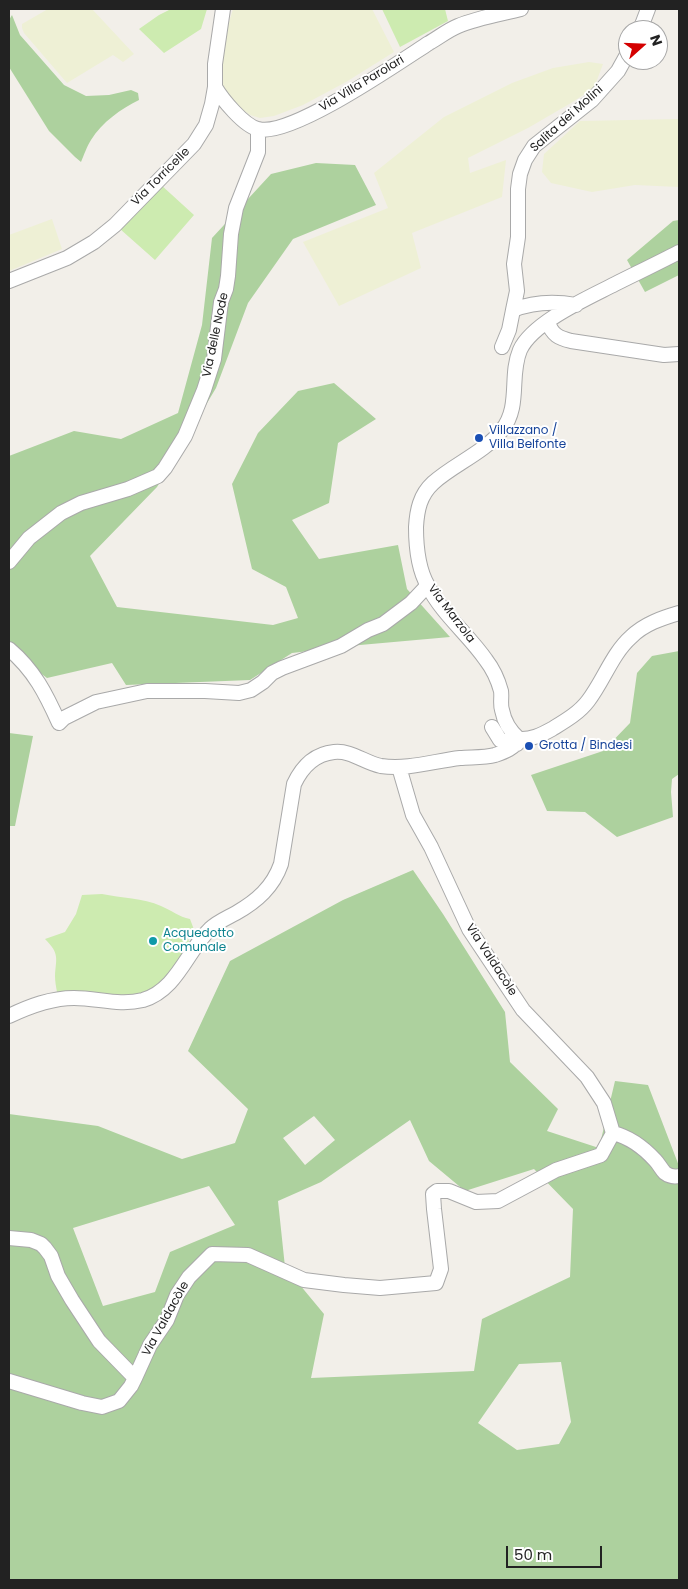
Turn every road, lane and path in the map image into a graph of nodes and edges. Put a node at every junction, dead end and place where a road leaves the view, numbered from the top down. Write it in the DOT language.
graph roads {
  1 [pos="223,9"];
  2 [pos="520,9"];
  3 [pos="619,70"];
  4 [pos="215,87"];
  5 [pos="258,130"];
  6 [pos="679,252"];
  7 [pos="9,281"];
  8 [pos="576,305"];
  9 [pos="513,310"];
  10 [pos="548,322"];
  11 [pos="502,347"];
  12 [pos="679,354"];
  13 [pos="9,562"];
  14 [pos="427,586"];
  15 [pos="679,613"];
  16 [pos="9,649"];
  17 [pos="492,726"];
  18 [pos="518,741"];
  19 [pos="399,767"];
  20 [pos="9,1016"];
  21 [pos="613,1133"];
  22 [pos="679,1176"];
  23 [pos="9,1238"];
  24 [pos="135,1378"];
  25 [pos="9,1381"];
  1 -- 4 [label="street, Via Torricelle"];
  2 -- 5 [label="street, Via Villa Parolari"];
  3 -- 9 [label="street, Salita dei Molini"];
  4 -- 5 [label="street"];
  4 -- 7 [label="street, Via Torricelle"];
  5 -- 13 [label="street, Via delle Node"];
  6 -- 8 [label="street, Via Marzola"];
  8 -- 9 [label="street"];
  8 -- 10 [label="street, Via Marzola"];
  9 -- 11 [label="street, Salita dei Molini"];
  10 -- 12 [label="street"];
  10 -- 14 [label="street, Via Marzola"];
  14 -- 16 [label="street"];
  14 -- 18 [label="street, Via Marzola"];
  15 -- 18 [label="street"];
  17 -- 18 [label="street"];
  18 -- 19 [label="street"];
  19 -- 20 [label="street"];
  19 -- 21 [label="street, Via Valdacòle"];
  21 -- 22 [label="street"];
  21 -- 24 [label="street, Via Valdacòle"];
  23 -- 24 [label="street"];
  24 -- 25 [label="street"];
}
